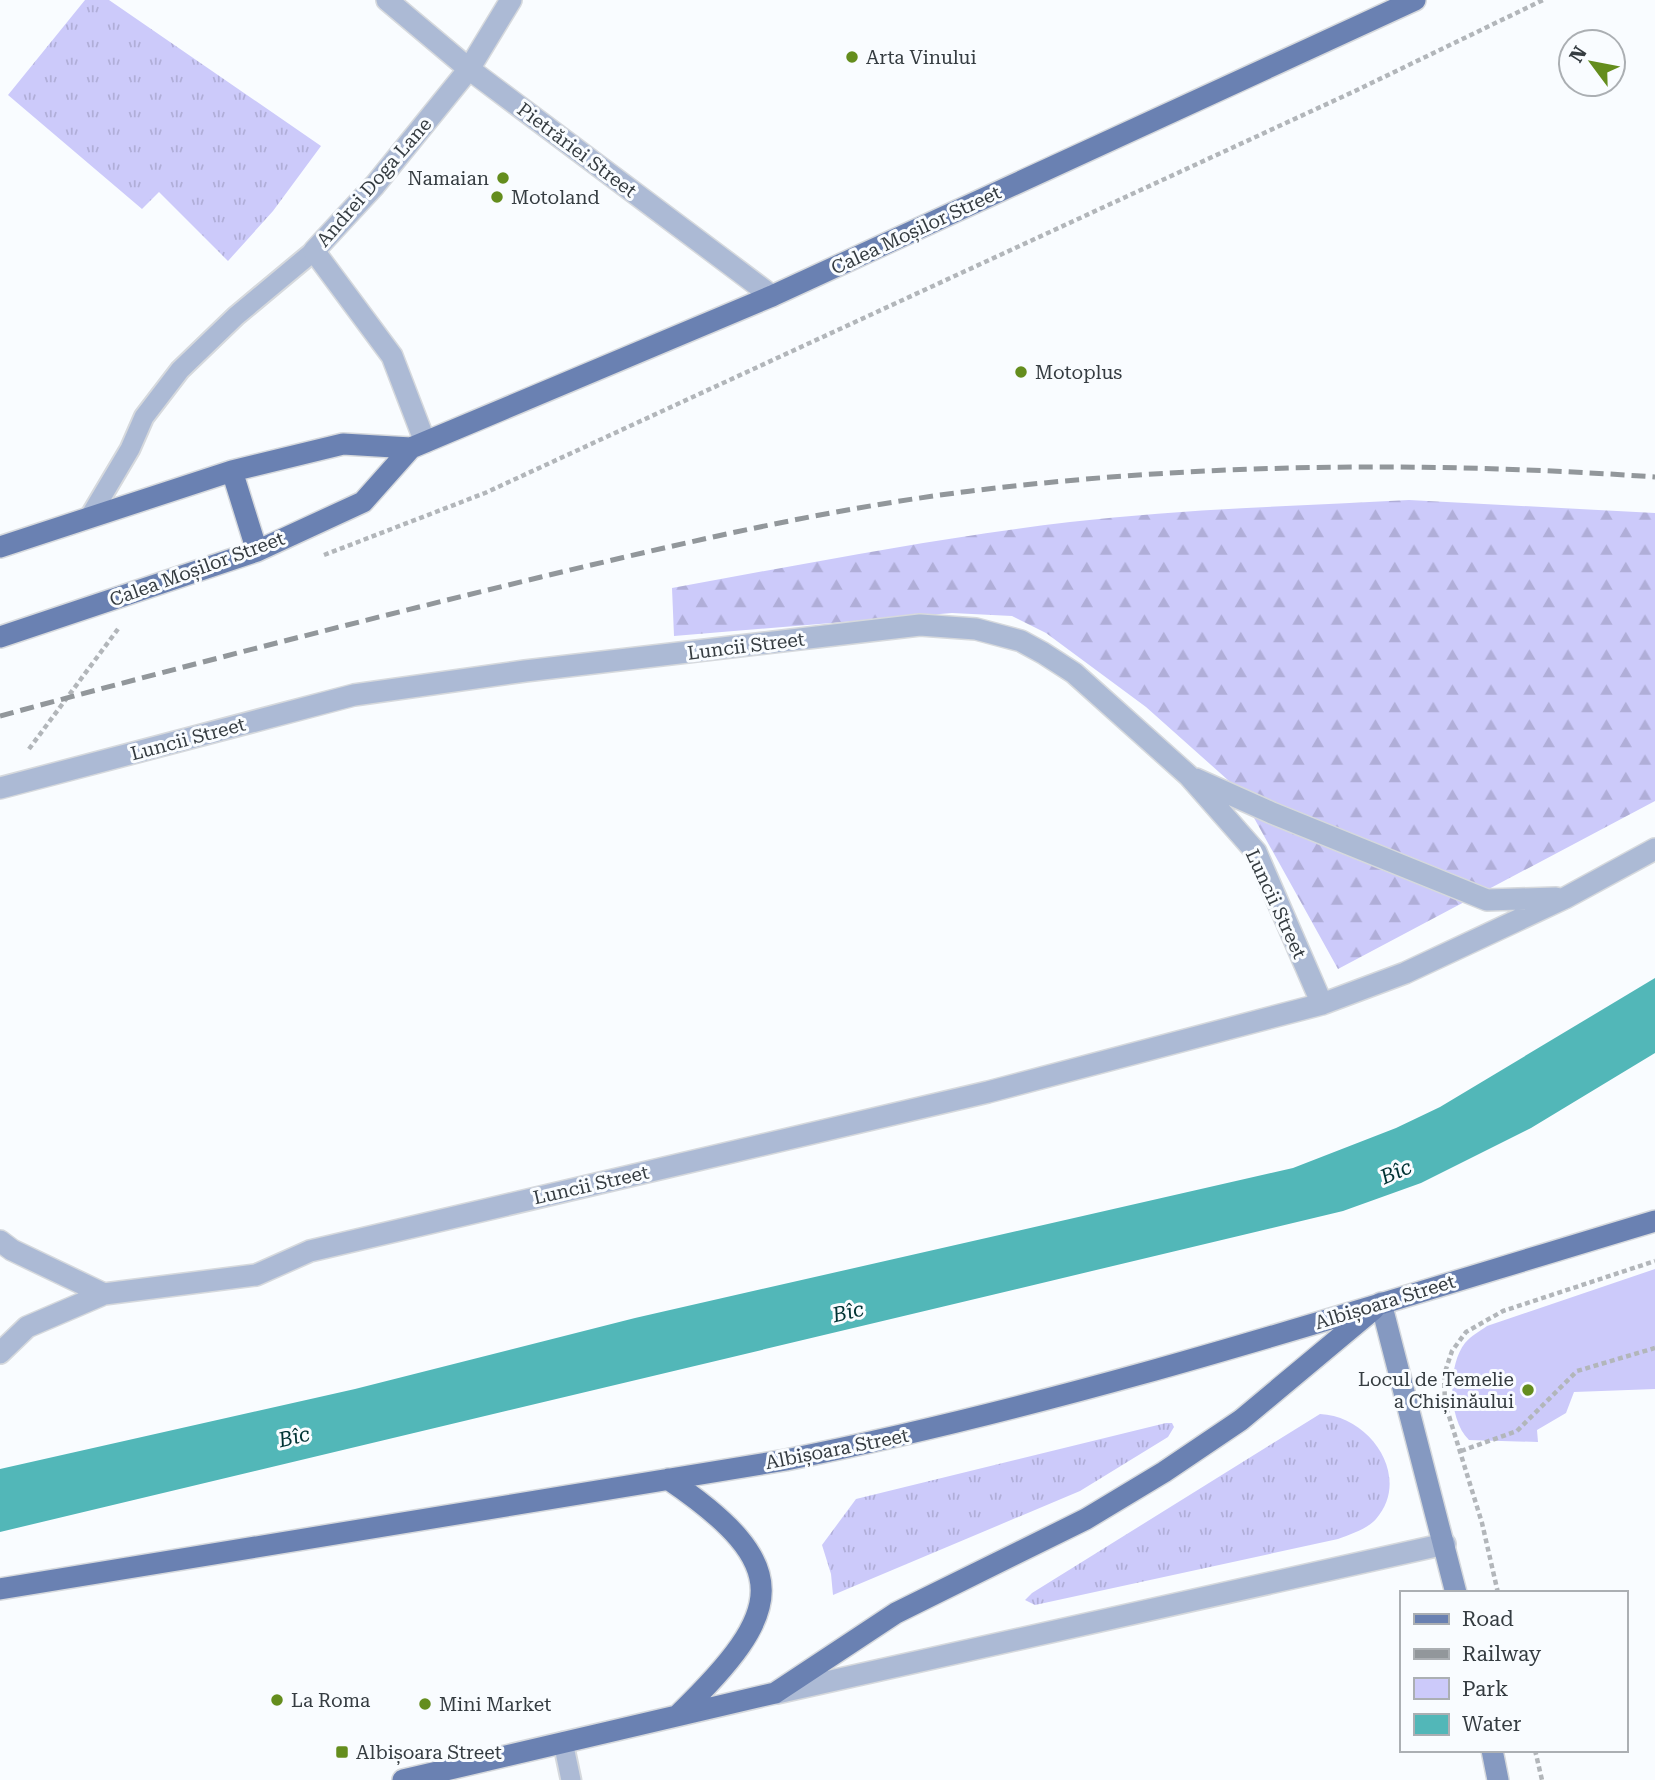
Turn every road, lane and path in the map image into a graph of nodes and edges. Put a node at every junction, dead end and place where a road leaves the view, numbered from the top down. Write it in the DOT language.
graph roads {
  1 [pos="387,0"];
  2 [pos="511,0"];
  3 [pos="1415,0"];
  4 [pos="1543,0"];
  5 [pos="468,69"];
  6 [pos="314,251"];
  7 [pos="772,296"];
  8 [pos="418,445"];
  9 [pos="232,471"];
  10 [pos="89,518"];
  11 [pos="0,547"];
  12 [pos="257,551"];
  13 [pos="319,557"];
  14 [pos="111,625"];
  15 [pos="0,637"];
  16 [pos="24,755"];
  17 [pos="1189,776"];
  18 [pos="0,789"];
  19 [pos="1655,849"];
  20 [pos="1565,898"];
  21 [pos="1322,1004"];
  22 [pos="1655,1221"];
  23 [pos="0,1241"];
  24 [pos="1655,1261"];
  25 [pos="104,1294"];
  26 [pos="1381,1303"];
  27 [pos="1655,1348"];
  28 [pos="0,1353"];
  29 [pos="1461,1451"];
  30 [pos="668,1479"];
  31 [pos="1445,1544"];
  32 [pos="0,1589"];
  33 [pos="1456,1591"];
  34 [pos="1497,1591"];
  35 [pos="775,1693"];
  36 [pos="678,1715"];
  37 [pos="562,1742"];
  38 [pos="1492,1752"];
  39 [pos="1535,1752"];
  40 [pos="403,1780"];
  41 [pos="571,1780"];
  42 [pos="1499,1780"];
  43 [pos="1542,1780"];
  1 -- 5 [label="street, Pietrăriei Street"];
  2 -- 5 [label="street, Andrei Doga Lane"];
  3 -- 7 [label="main road, Calea Moșilor Street"];
  4 -- 13 [label="path"];
  5 -- 6 [label="street, Andrei Doga Lane"];
  5 -- 7 [label="street, Pietrăriei Street"];
  6 -- 8 [label="street, Andrei Doga Lane"];
  6 -- 10 [label="lane"];
  7 -- 8 [label="main road, Calea Moșilor Street"];
  8 -- 9 [label="main road, Calea Moșilor Street"];
  8 -- 12 [label="main road, Calea Moșilor Street"];
  9 -- 10 [label="main road, Calea Moșilor Street"];
  9 -- 12 [label="main road"];
  10 -- 11 [label="main road, Calea Moșilor Street"];
  12 -- 15 [label="main road, Calea Moșilor Street"];
  14 -- 16 [label="path"];
  17 -- 18 [label="street, Luncii Street"];
  17 -- 20 [label="street"];
  17 -- 21 [label="street, Luncii Street"];
  19 -- 20 [label="street, Luncii Street"];
  20 -- 21 [label="street, Luncii Street"];
  21 -- 25 [label="street, Luncii Street"];
  22 -- 26 [label="main road, Albișoara Street"];
  23 -- 25 [label="street"];
  24 -- 29 [label="path"];
  25 -- 28 [label="street, Luncii Street"];
  26 -- 30 [label="main road, Albișoara Street"];
  26 -- 31 [label="main road"];
  26 -- 35 [label="main road"];
  27 -- 29 [label="path"];
  29 -- 34 [label="path"];
  30 -- 32 [label="main road, Albișoara Street"];
  30 -- 36 [label="main road"];
  31 -- 33 [label="main road"];
  31 -- 35 [label="street"];
  35 -- 36 [label="main road"];
  36 -- 37 [label="main road"];
  37 -- 40 [label="main road"];
  37 -- 41 [label="lane"];
  38 -- 42 [label="main road"];
  39 -- 43 [label="path"];
}
